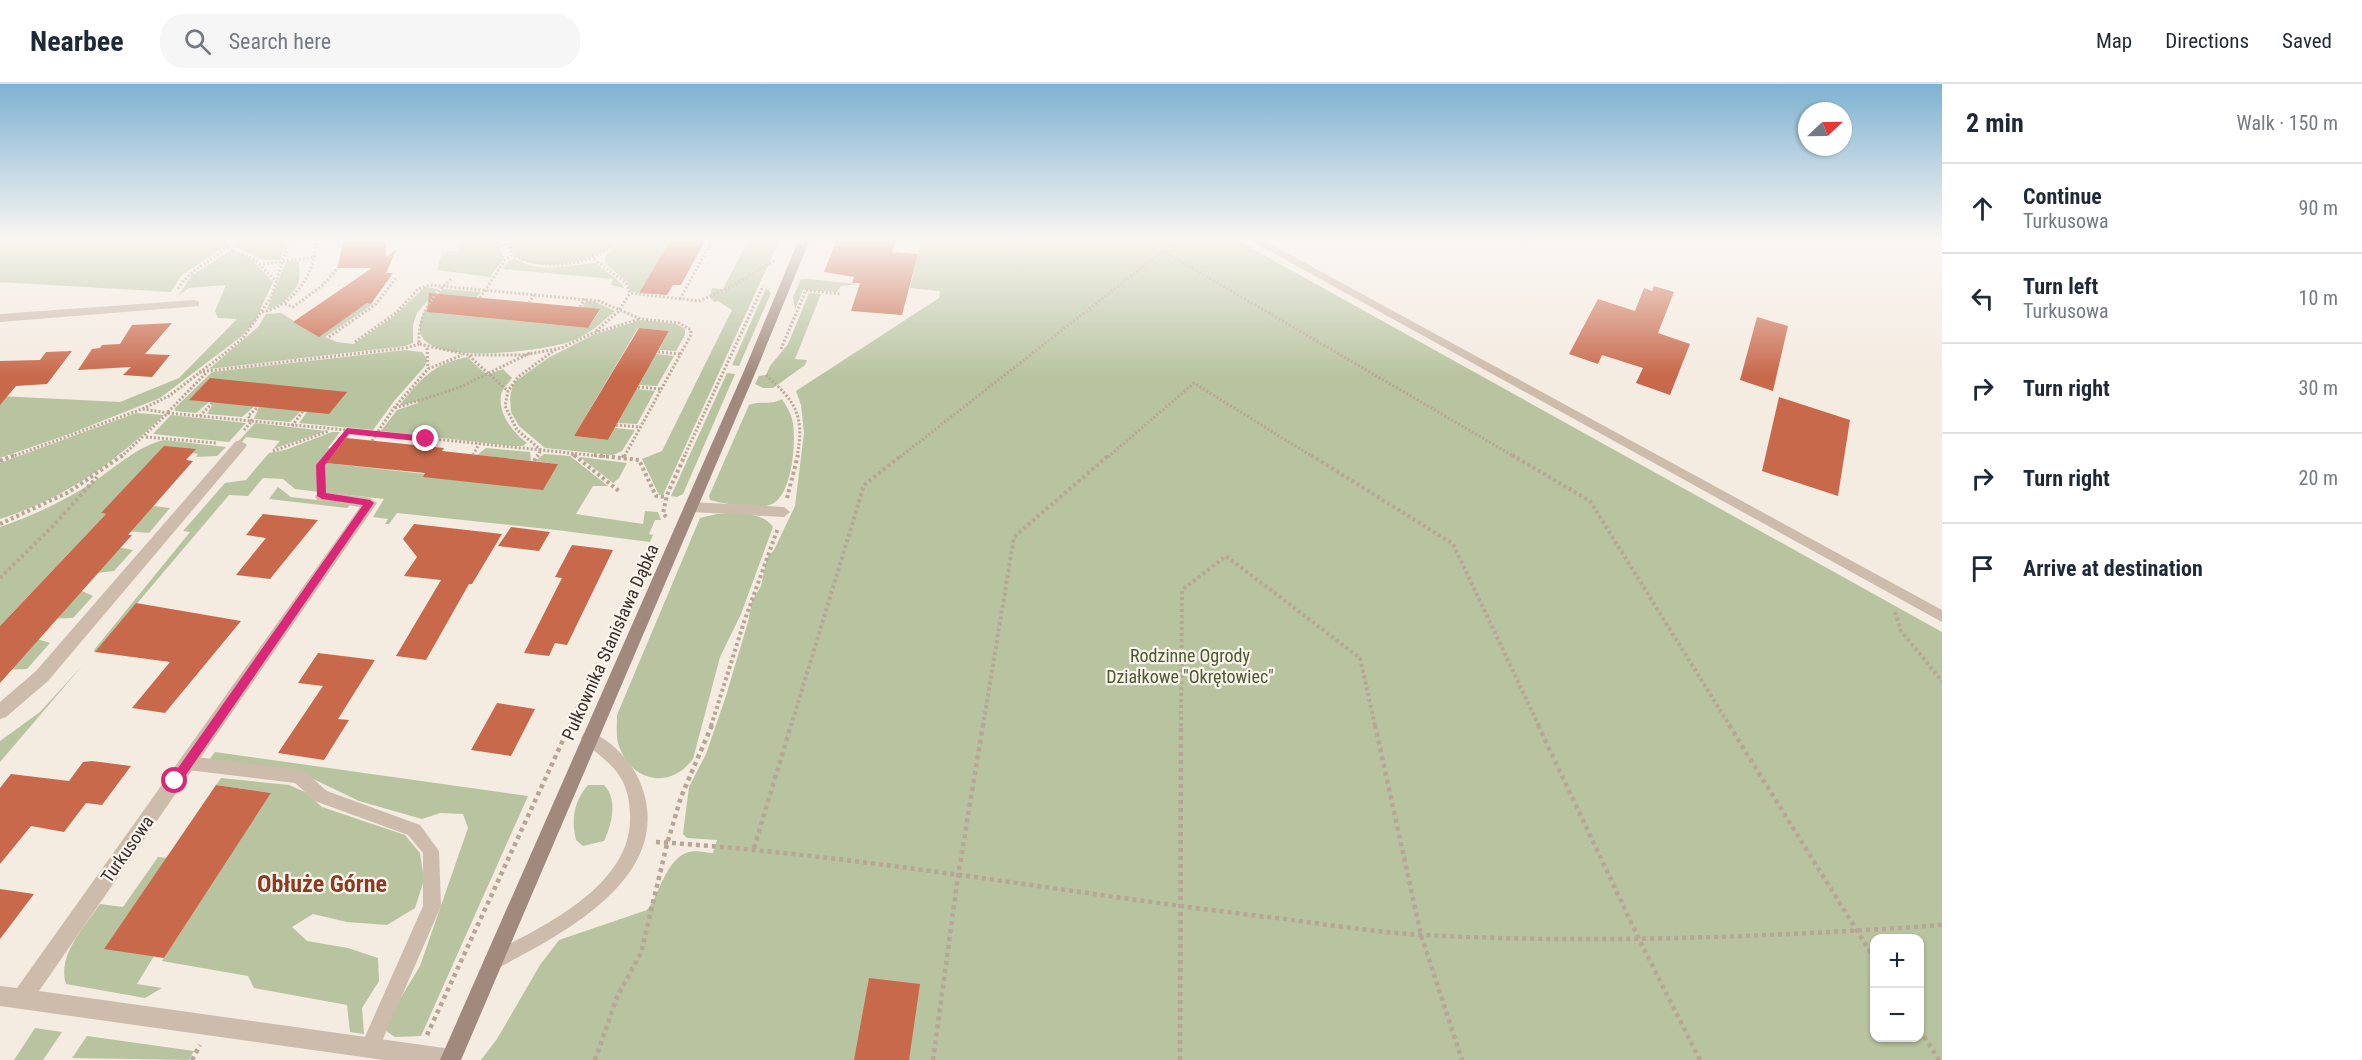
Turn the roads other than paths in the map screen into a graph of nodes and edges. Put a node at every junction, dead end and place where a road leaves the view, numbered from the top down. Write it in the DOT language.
graph roads {
  1 [pos="786,285"];
  2 [pos="1336,285"];
  3 [pos="195,304"];
  4 [pos="0,318"];
  5 [pos="240,445"];
  6 [pos="322,496"];
  7 [pos="692,507"];
  8 [pos="784,512"];
  9 [pos="1942,617"];
  10 [pos="0,712"];
  11 [pos="589,738"];
  12 [pos="188,763"];
  13 [pos="492,962"];
  14 [pos="0,996"];
  15 [pos="22,999"];
  16 [pos="369,1048"];
  17 [pos="451,1059"];
  1 -- 7 [label="street, Pułkownika Stanisława Dąbka"];
  2 -- 9 [label="lane"];
  3 -- 4 [label="street"];
  5 -- 10 [label="street"];
  6 -- 12 [label="street, Turkusowa"];
  7 -- 8 [label="lane"];
  7 -- 11 [label="street, Pułkownika Stanisława Dąbka"];
  11 -- 13 [label="street, Pułkownika Stanisława Dąbka"];
  11 -- 13 [label="lane"];
  12 -- 15 [label="street, Turkusowa"];
  12 -- 16 [label="lane"];
  13 -- 17 [label="street, Pułkownika Stanisława Dąbka"];
  14 -- 15 [label="street"];
  15 -- 16 [label="street"];
  16 -- 17 [label="street"];
}
